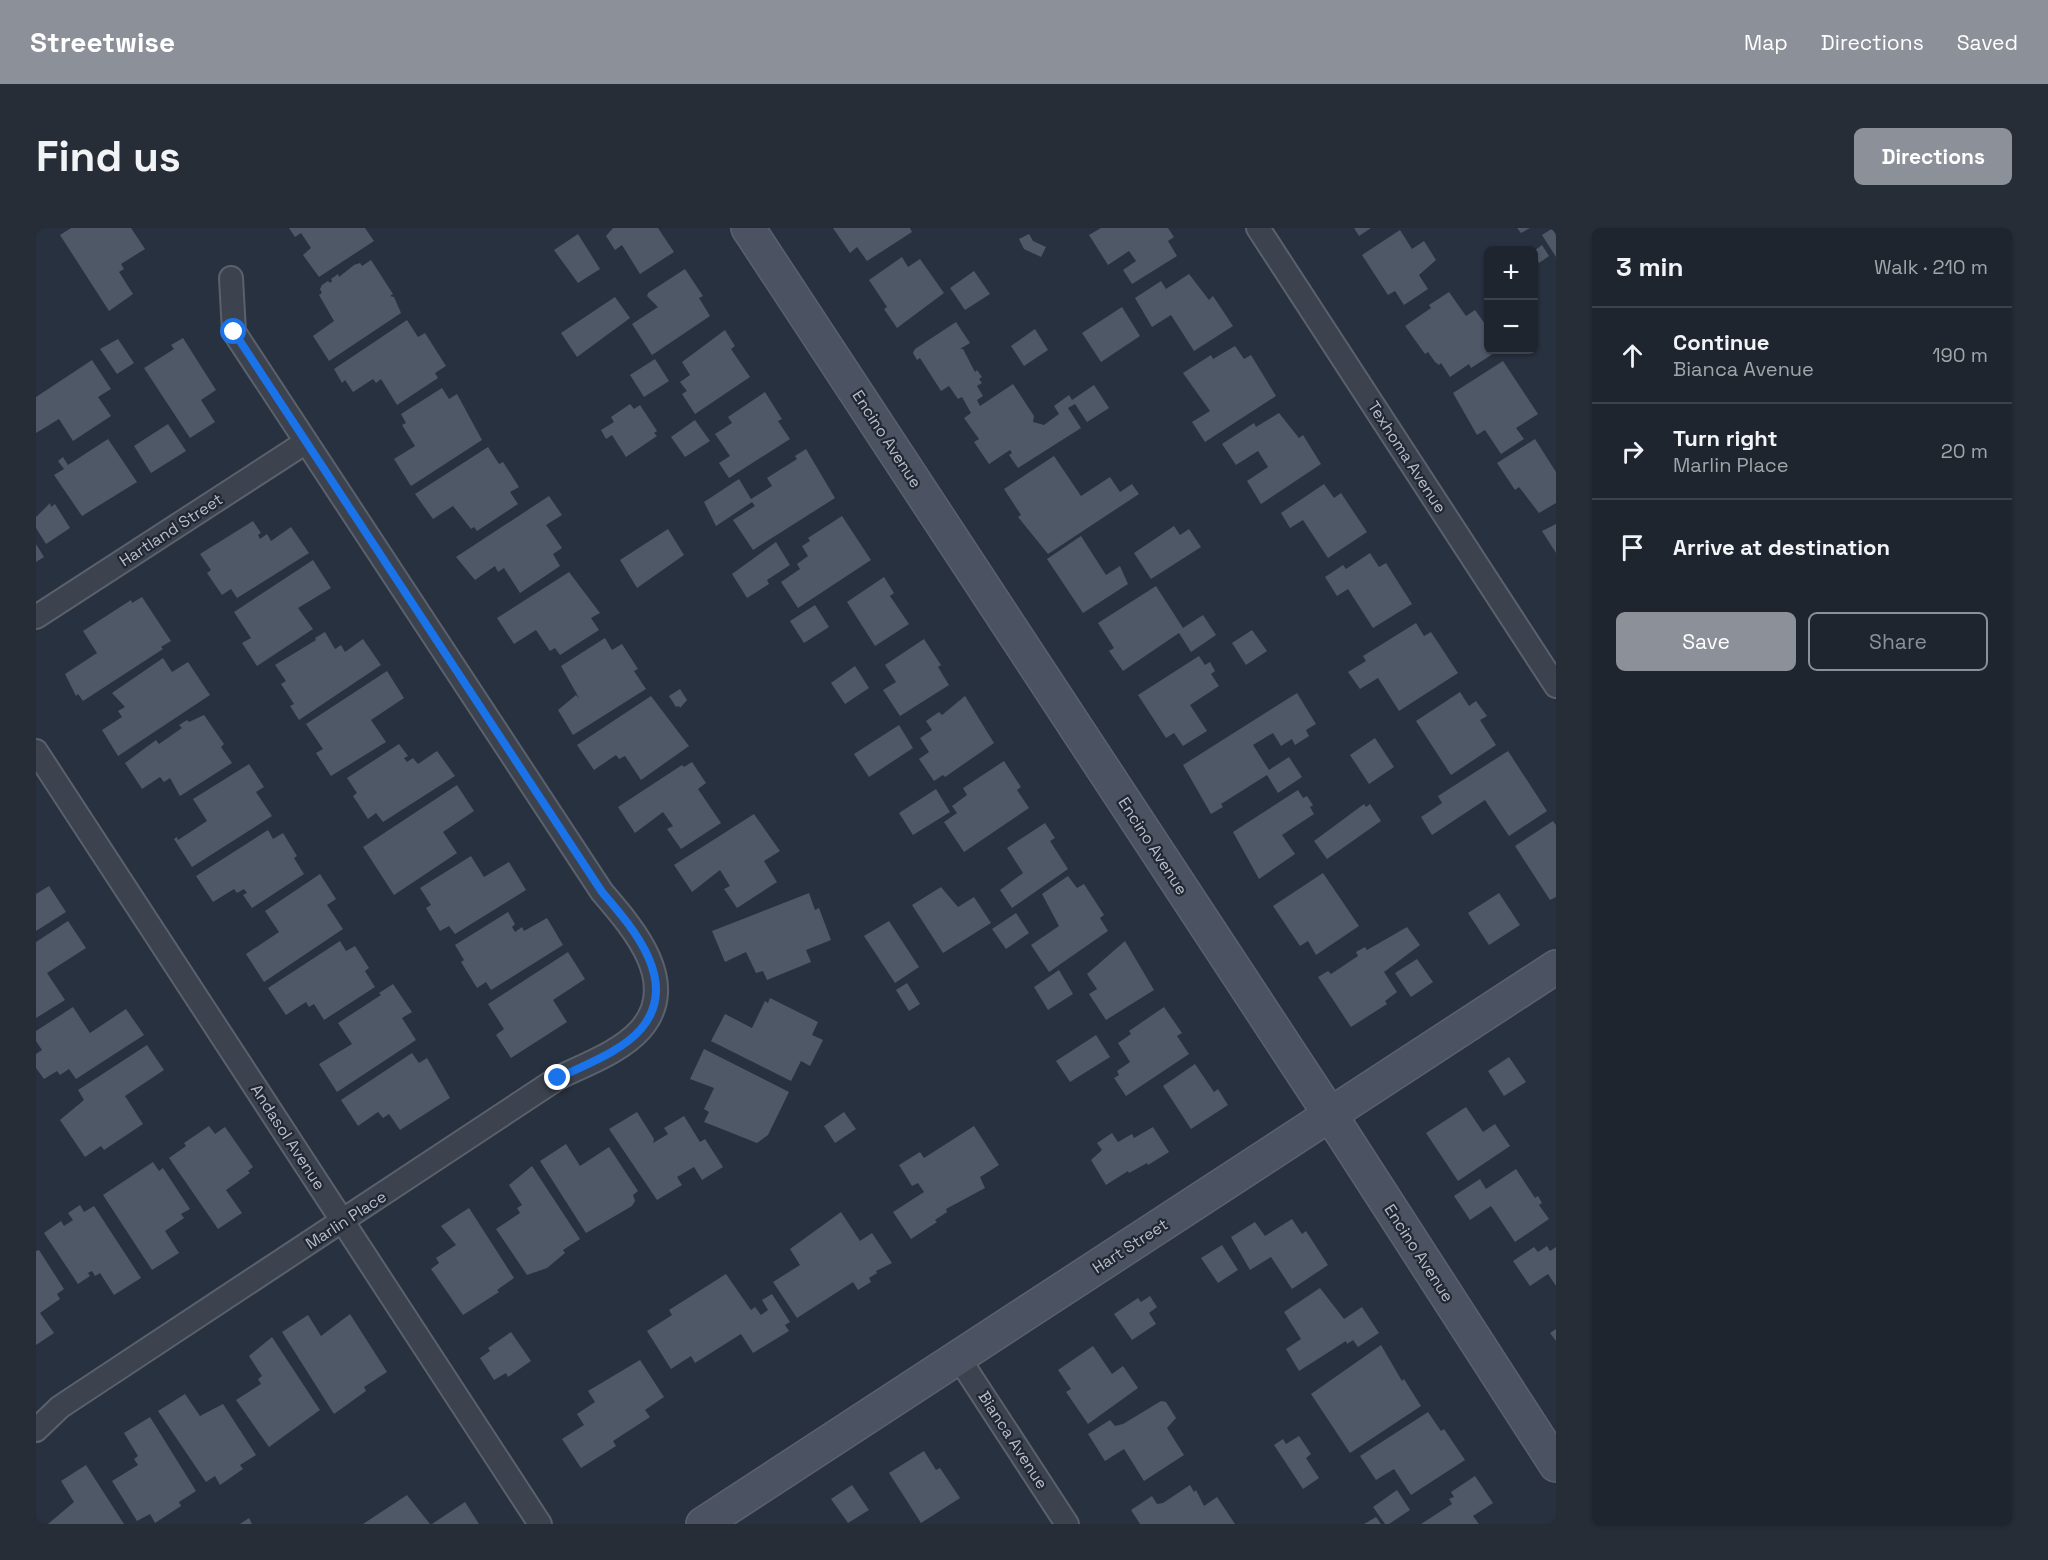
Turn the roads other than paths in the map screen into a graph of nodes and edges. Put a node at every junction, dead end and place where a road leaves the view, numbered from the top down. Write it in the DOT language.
graph roads {
  1 [pos="748,228"];
  2 [pos="1258,228"];
  3 [pos="231,278"];
  4 [pos="306,442"];
  5 [pos="36,617"];
  6 [pos="1556,686"];
  7 [pos="36,751"];
  8 [pos="1556,967"];
  9 [pos="1331,1116"];
  10 [pos="344,1222"];
  11 [pos="958,1357"];
  12 [pos="36,1430"];
  13 [pos="1556,1465"];
  14 [pos="540,1524"];
  15 [pos="703,1524"];
  16 [pos="1067,1524"];
  1 -- 9 [label="street, Encino Avenue"];
  2 -- 6 [label="street, Texhoma Avenue"];
  3 -- 4 [label="street"];
  4 -- 5 [label="street, Hartland Street"];
  4 -- 10 [label="street, Marlin Place"];
  7 -- 10 [label="street, Andasol Avenue"];
  8 -- 9 [label="street, Hart Street"];
  9 -- 11 [label="street, Hart Street"];
  9 -- 13 [label="street, Encino Avenue"];
  10 -- 12 [label="street, Marlin Place"];
  10 -- 14 [label="street, Andasol Avenue"];
  11 -- 15 [label="street, Hart Street"];
  11 -- 16 [label="street, Bianca Avenue"];
}
